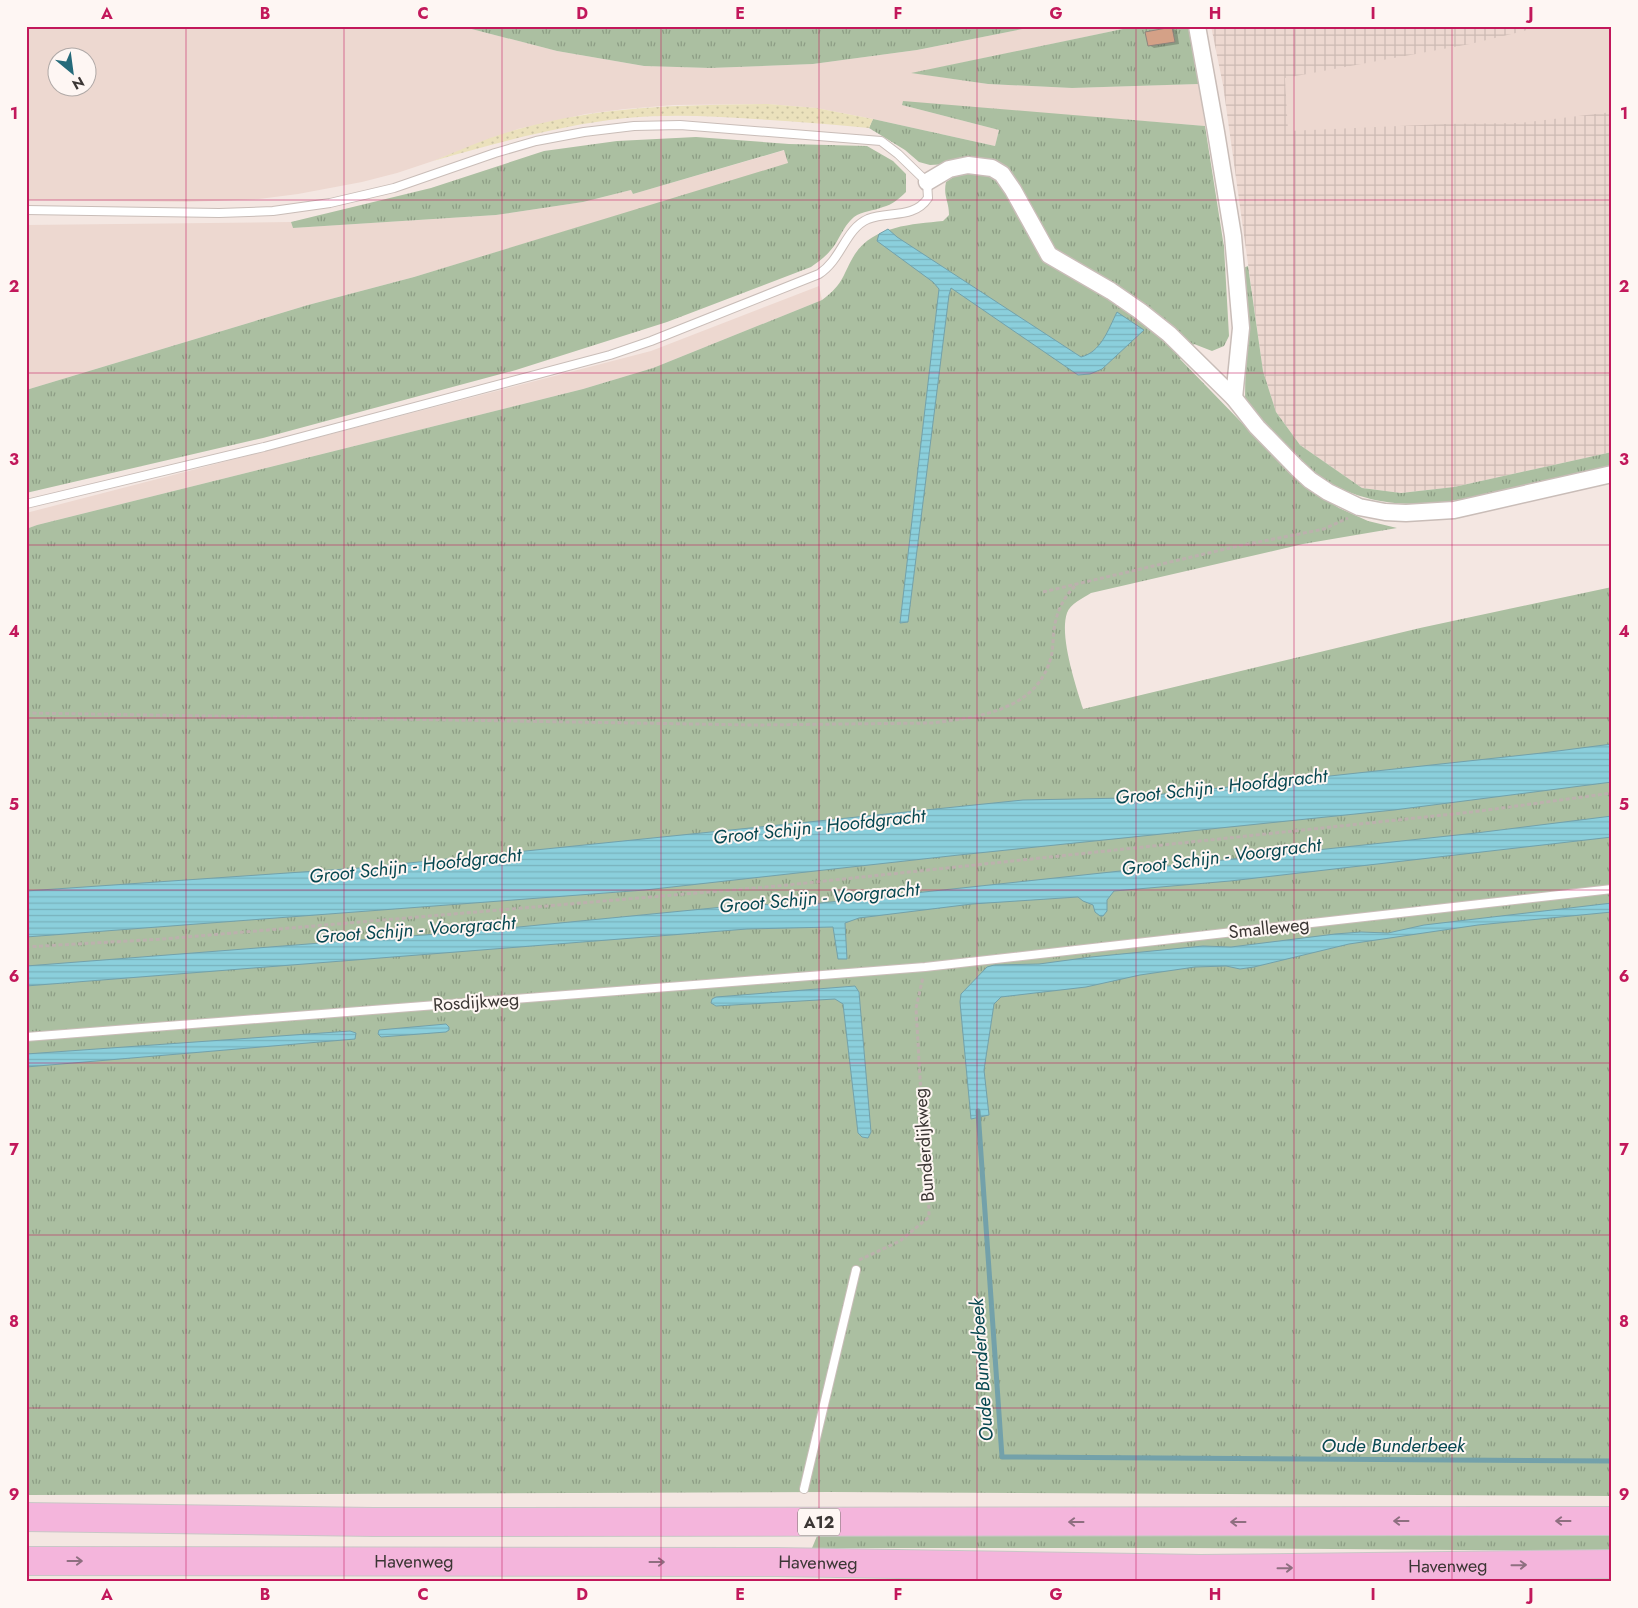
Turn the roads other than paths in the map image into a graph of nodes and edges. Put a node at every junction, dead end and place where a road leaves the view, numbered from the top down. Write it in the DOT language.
graph roads {
  1 [pos="1196,26"];
  2 [pos="927,182"];
  3 [pos="26,210"];
  4 [pos="1234,398"];
  5 [pos="1612,474"];
  6 [pos="26,504"];
  7 [pos="1612,889"];
  8 [pos="926,967"];
  9 [pos="26,1038"];
  10 [pos="856,1270"];
  11 [pos="804,1488"];
  12 [pos="26,1517"];
  13 [pos="1612,1521"];
  14 [pos="239,1561"];
  15 [pos="26,1562"];
  16 [pos="1612,1564"];
  17 [pos="1201,1569"];
  18 [pos="735,1582"];
  19 [pos="804,1582"];
  1 -- 4 [label="street"];
  2 -- 3 [label="lane"];
  2 -- 4 [label="street"];
  2 -- 6 [label="lane"];
  4 -- 5 [label="street"];
  7 -- 8 [label="lane, Smalleweg"];
  8 -- 9 [label="lane, Rosdijkweg"];
  10 -- 11 [label="lane"];
  13 -- 12 [label="highway, A12, one-way"];
  15 -- 14 [label="highway, Havenweg, one-way"];
  14 -- 17 [label="highway, Havenweg, one-way"];
  14 -- 18 [label="highway"];
  17 -- 16 [label="highway, Havenweg, one-way"];
  17 -- 19 [label="highway"];
}
